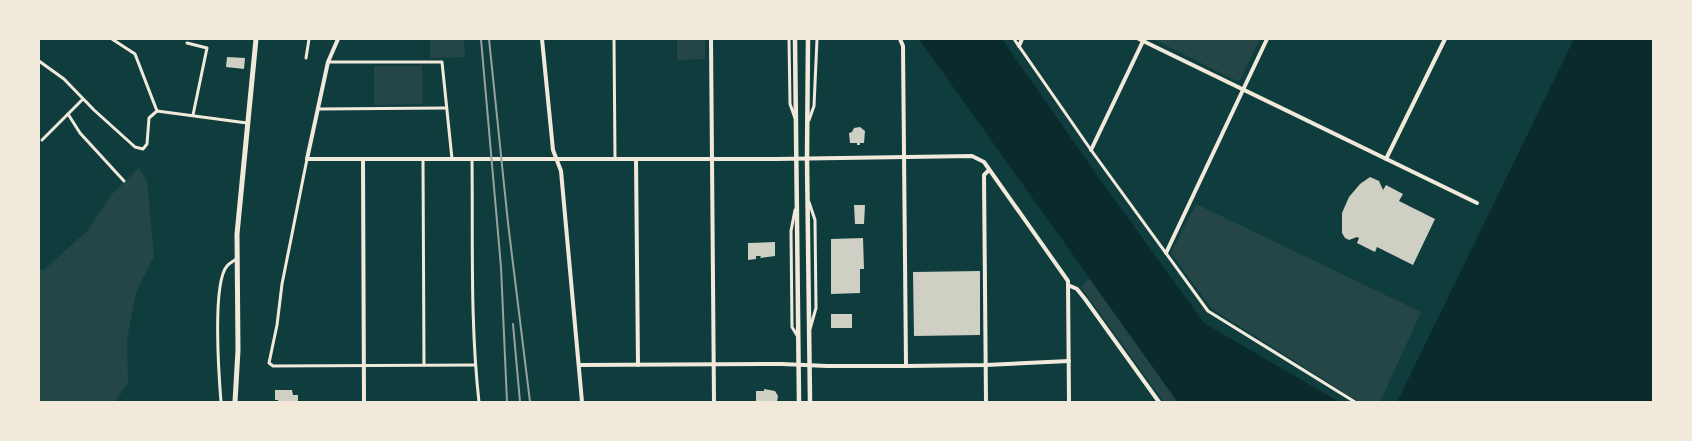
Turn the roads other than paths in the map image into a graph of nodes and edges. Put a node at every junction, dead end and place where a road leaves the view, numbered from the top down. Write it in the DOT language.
graph roads {
  1 [pos="112,39"];
  2 [pos="256,39"];
  3 [pos="309,39"];
  4 [pos="338,39"];
  5 [pos="542,39"];
  6 [pos="614,39"];
  7 [pos="711,39"];
  8 [pos="790,39"];
  9 [pos="796,39"];
  10 [pos="808,39"];
  11 [pos="817,39"];
  12 [pos="900,39"];
  13 [pos="1014,39"];
  14 [pos="1022,39"];
  15 [pos="1142,39"];
  16 [pos="1267,39"];
  17 [pos="1445,39"];
  18 [pos="187,43"];
  19 [pos="1019,46"];
  20 [pos="306,58"];
  21 [pos="39,61"];
  22 [pos="328,62"];
  23 [pos="1243,90"];
  24 [pos="83,98"];
  25 [pos="446,108"];
  26 [pos="318,109"];
  27 [pos="157,111"];
  28 [pos="68,114"];
  29 [pos="194,115"];
  30 [pos="808,122"];
  31 [pos="248,123"];
  32 [pos="796,124"];
  33 [pos="42,140"];
  34 [pos="1092,150"];
  35 [pos="556,158"];
  36 [pos="615,158"];
  37 [pos="711,158"];
  38 [pos="808,158"];
  39 [pos="903,158"];
  40 [pos="307,159"];
  41 [pos="364,159"];
  42 [pos="423,159"];
  43 [pos="636,159"];
  44 [pos="797,159"];
  45 [pos="1386,159"];
  46 [pos="452,160"];
  47 [pos="472,160"];
  48 [pos="989,170"];
  49 [pos="124,180"];
  50 [pos="1477,202"];
  51 [pos="1166,252"];
  52 [pos="238,258"];
  53 [pos="1068,285"];
  54 [pos="1069,361"];
  55 [pos="714,364"];
  56 [pos="424,365"];
  57 [pos="475,365"];
  58 [pos="578,365"];
  59 [pos="638,365"];
  60 [pos="799,365"];
  61 [pos="986,365"];
  62 [pos="363,366"];
  63 [pos="810,366"];
  64 [pos="906,366"];
  65 [pos="811,401"];
  66 [pos="221,402"];
  67 [pos="234,402"];
  68 [pos="364,402"];
  69 [pos="479,402"];
  70 [pos="582,402"];
  71 [pos="714,402"];
  72 [pos="799,402"];
  73 [pos="986,402"];
  74 [pos="1069,402"];
  75 [pos="1159,402"];
  76 [pos="1355,402"];
  1 -- 27 [label="street"];
  2 -- 31 [label="main road"];
  3 -- 20 [label="street"];
  4 -- 22 [label="street"];
  5 -- 35 [label="street"];
  6 -- 36 [label="street"];
  7 -- 37 [label="street"];
  8 -- 32 [label="street"];
  9 -- 32 [label="main road"];
  10 -- 30 [label="main road"];
  11 -- 30 [label="street"];
  12 -- 39 [label="street"];
  13 -- 19 [label="street"];
  14 -- 19 [label="street"];
  15 -- 23 [label="street"];
  15 -- 34 [label="street"];
  16 -- 23 [label="street"];
  17 -- 45 [label="street"];
  18 -- 29 [label="street"];
  19 -- 34 [label="street"];
  21 -- 24 [label="street"];
  22 -- 25 [label="street"];
  22 -- 26 [label="street"];
  23 -- 45 [label="street"];
  23 -- 51 [label="street"];
  24 -- 27 [label="street"];
  24 -- 28 [label="street"];
  25 -- 26 [label="street"];
  25 -- 46 [label="street"];
  26 -- 40 [label="street"];
  27 -- 29 [label="street"];
  28 -- 33 [label="street"];
  28 -- 49 [label="street"];
  29 -- 31 [label="street"];
  30 -- 38 [label="main road"];
  31 -- 52 [label="main road"];
  32 -- 44 [label="main road"];
  34 -- 51 [label="street"];
  35 -- 36 [label="street"];
  35 -- 47 [label="street"];
  35 -- 58 [label="street"];
  36 -- 43 [label="street"];
  37 -- 43 [label="street"];
  37 -- 44 [label="street"];
  37 -- 55 [label="street"];
  38 -- 39 [label="street"];
  38 -- 44 [label="street"];
  38 -- 63 [label="main road"];
  39 -- 48 [label="street"];
  39 -- 64 [label="street"];
  40 -- 41 [label="street"];
  40 -- 62 [label="street"];
  41 -- 42 [label="street"];
  41 -- 62 [label="street"];
  42 -- 46 [label="street"];
  42 -- 56 [label="street"];
  43 -- 59 [label="street"];
  44 -- 60 [label="main road"];
  45 -- 50 [label="street"];
  46 -- 47 [label="street"];
  47 -- 57 [label="street"];
  48 -- 53 [label="street"];
  48 -- 61 [label="street"];
  51 -- 76 [label="street"];
  52 -- 66 [label="street"];
  52 -- 67 [label="main road"];
  53 -- 54 [label="street"];
  53 -- 75 [label="street"];
  54 -- 61 [label="street"];
  54 -- 74 [label="street"];
  55 -- 59 [label="street"];
  55 -- 60 [label="street"];
  55 -- 71 [label="street"];
  56 -- 57 [label="street"];
  56 -- 62 [label="street"];
  57 -- 69 [label="street"];
  58 -- 59 [label="street"];
  58 -- 70 [label="street"];
  60 -- 63 [label="street"];
  60 -- 72 [label="main road"];
  61 -- 64 [label="street"];
  61 -- 73 [label="street"];
  62 -- 68 [label="street"];
  63 -- 64 [label="street"];
  63 -- 65 [label="main road"];
}
